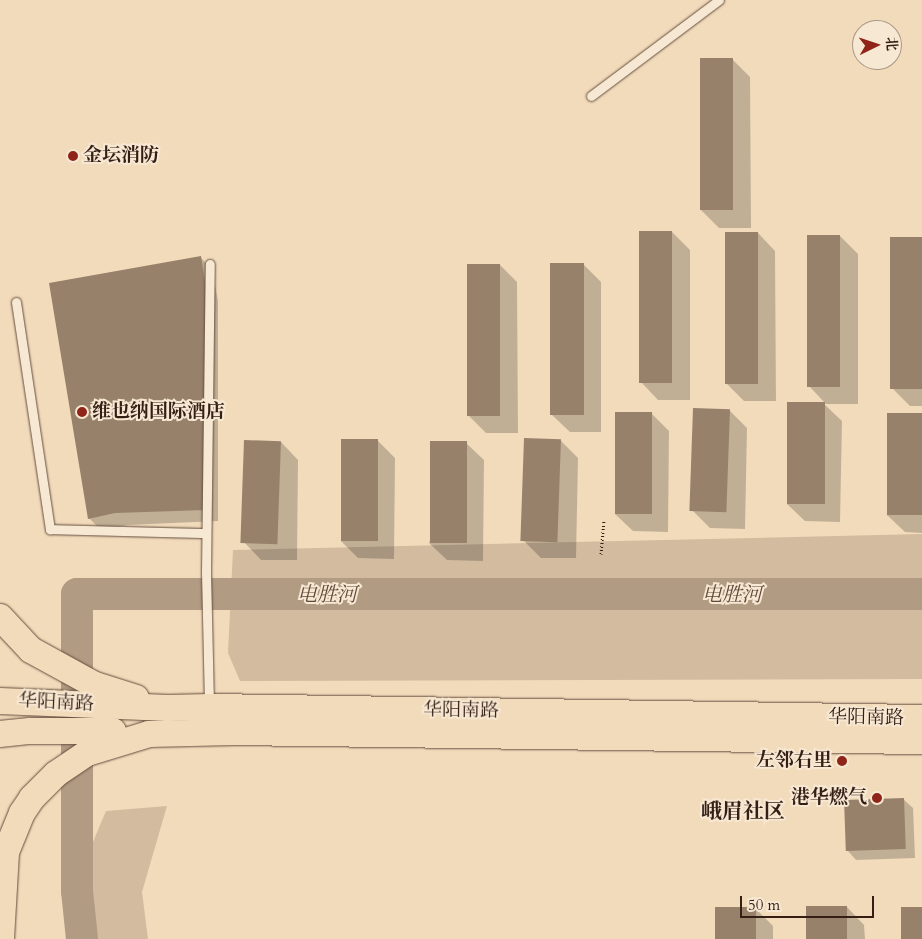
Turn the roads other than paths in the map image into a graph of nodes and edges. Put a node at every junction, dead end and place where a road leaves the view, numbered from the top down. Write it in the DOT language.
graph roads {
  1 [pos="719,0"];
  2 [pos="591,96"];
  3 [pos="210,264"];
  4 [pos="16,302"];
  5 [pos="206,533"];
  6 [pos="0,617"];
  7 [pos="0,701"];
  8 [pos="210,707"];
  9 [pos="168,708"];
  10 [pos="922,718"];
  11 [pos="113,719"];
  12 [pos="0,734"];
  13 [pos="922,741"];
  14 [pos="1,939"];
  1 -- 2 [label="lane"];
  3 -- 5 [label="lane"];
  4 -- 5 [label="lane"];
  5 -- 8 [label="lane"];
  6 -- 9 [label="main road"];
  7 -- 11 [label="main road, 华阳南路"];
  8 -- 9 [label="main road, 华阳南路"];
  8 -- 10 [label="main road, 华阳南路"];
  9 -- 11 [label="main road, 华阳南路"];
  11 -- 12 [label="main road, 华阳南路"];
  13 -- 14 [label="main road, 华阳南路"];
}
